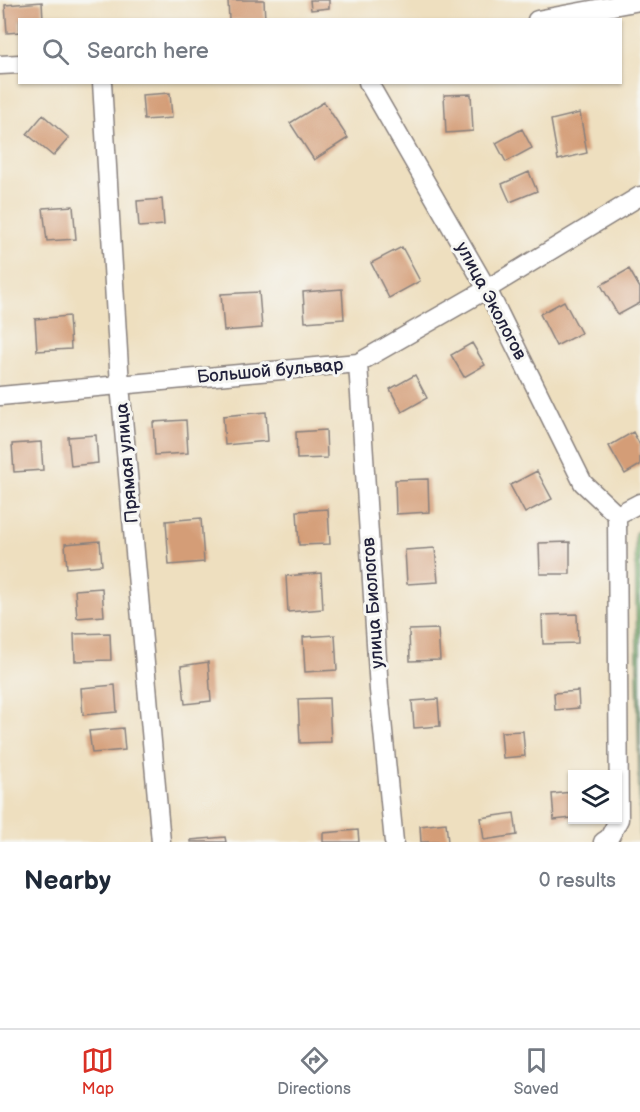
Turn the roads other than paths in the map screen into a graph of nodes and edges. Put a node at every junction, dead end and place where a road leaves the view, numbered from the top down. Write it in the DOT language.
graph roads {
  1 [pos="640,1"];
  2 [pos="548,18"];
  3 [pos="18,64"];
  4 [pos="0,66"];
  5 [pos="102,84"];
  6 [pos="369,84"];
  7 [pos="640,196"];
  8 [pos="488,289"];
  9 [pos="358,363"];
  10 [pos="120,385"];
  11 [pos="0,396"];
  12 [pos="640,503"];
  13 [pos="617,515"];
  14 [pos="606,840"];
  15 [pos="161,842"];
  16 [pos="394,842"];
  1 -- 2 [label="street"];
  3 -- 4 [label="street"];
  5 -- 10 [label="street, Прямая улица"];
  6 -- 8 [label="street, улица Экологов"];
  7 -- 8 [label="street, Большой бульвар"];
  8 -- 9 [label="street, Большой бульвар"];
  8 -- 13 [label="street, улица Экологов"];
  9 -- 10 [label="street, Большой бульвар"];
  9 -- 16 [label="street, улица Биологов"];
  10 -- 11 [label="street, Большой бульвар"];
  10 -- 15 [label="street, Прямая улица"];
  12 -- 13 [label="street"];
  13 -- 14 [label="street"];
}
